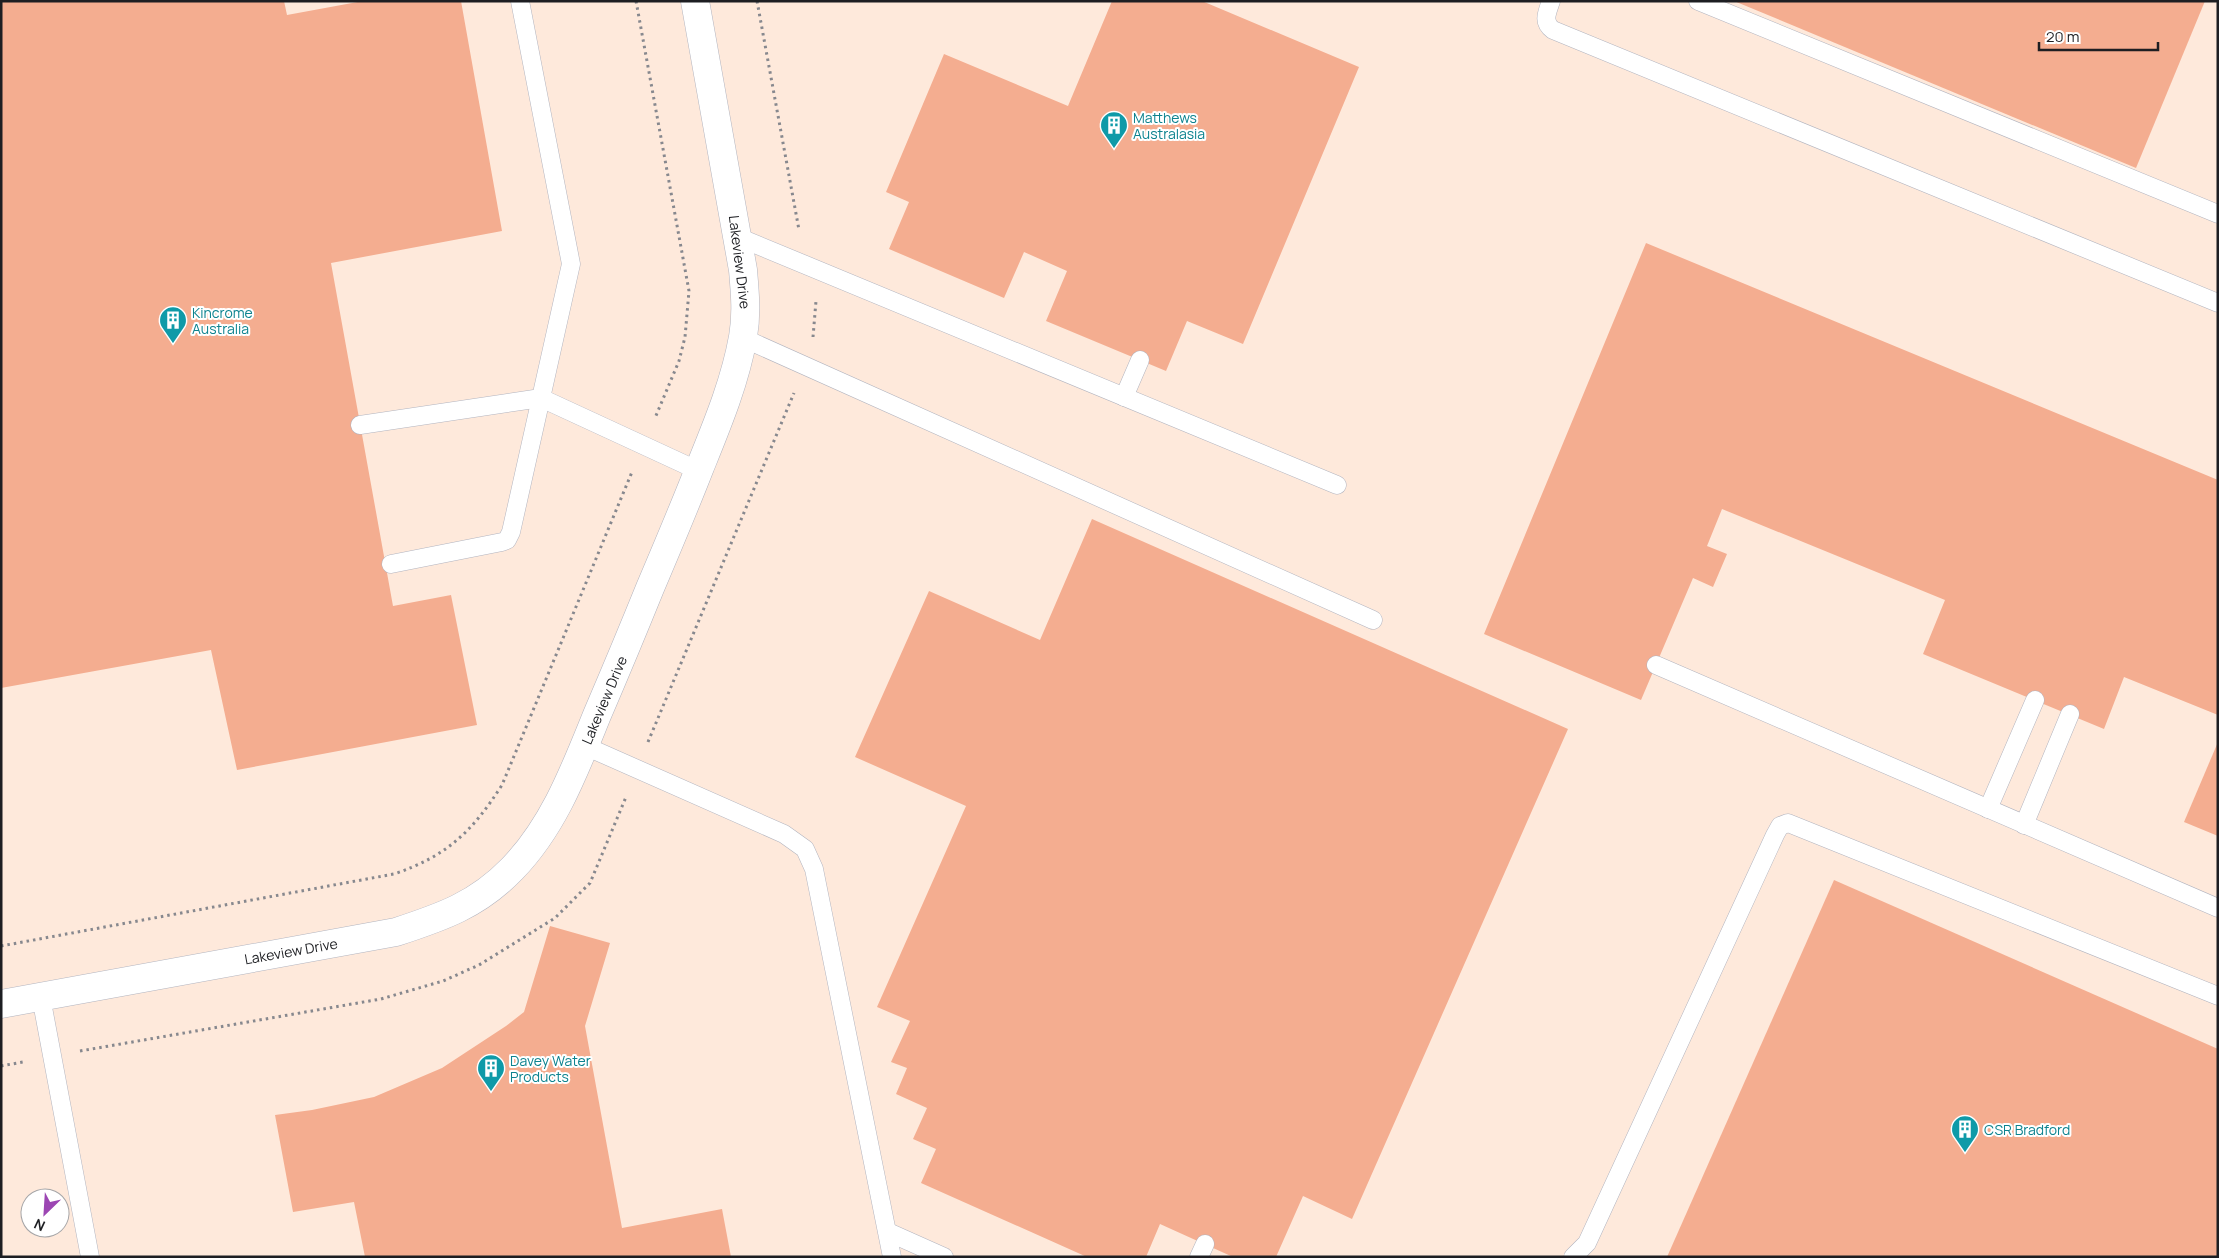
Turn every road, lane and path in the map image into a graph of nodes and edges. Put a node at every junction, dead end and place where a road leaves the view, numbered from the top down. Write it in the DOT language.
graph roads {
  1 [pos="520,1"];
  2 [pos="636,1"];
  3 [pos="695,1"];
  4 [pos="757,1"];
  5 [pos="1552,1"];
  6 [pos="1698,1"];
  7 [pos="2218,214"];
  8 [pos="738,237"];
  9 [pos="805,265"];
  10 [pos="2218,303"];
  11 [pos="743,338"];
  12 [pos="1140,360"];
  13 [pos="805,365"];
  14 [pos="1124,397"];
  15 [pos="541,398"];
  16 [pos="360,426"];
  17 [pos="643,445"];
  18 [pos="699,471"];
  19 [pos="1337,485"];
  20 [pos="391,564"];
  21 [pos="1373,620"];
  22 [pos="1656,664"];
  23 [pos="2034,700"];
  24 [pos="2070,714"];
  25 [pos="584,746"];
  26 [pos="637,769"];
  27 [pos="1988,809"];
  28 [pos="2024,825"];
  29 [pos="2218,908"];
  30 [pos="1,946"];
  31 [pos="2218,996"];
  32 [pos="41,997"];
  33 [pos="1,1004"];
  34 [pos="52,1056"];
  35 [pos="1,1066"];
  36 [pos="888,1232"];
  37 [pos="90,1257"];
  38 [pos="892,1257"];
  39 [pos="944,1257"];
  40 [pos="1573,1257"];
  1 -- 15 [label="lane"];
  2 -- 17 [label="path"];
  3 -- 8 [label="street, Lakeview Drive"];
  4 -- 9 [label="path"];
  5 -- 10 [label="lane"];
  6 -- 7 [label="lane"];
  8 -- 9 [label="lane"];
  8 -- 11 [label="street, Lakeview Drive"];
  9 -- 13 [label="path"];
  9 -- 14 [label="lane"];
  11 -- 13 [label="lane"];
  11 -- 18 [label="street, Lakeview Drive"];
  12 -- 14 [label="lane"];
  13 -- 21 [label="lane"];
  13 -- 26 [label="path"];
  14 -- 19 [label="lane"];
  15 -- 16 [label="lane"];
  15 -- 17 [label="lane"];
  15 -- 20 [label="lane"];
  17 -- 18 [label="lane"];
  17 -- 30 [label="path"];
  18 -- 25 [label="street, Lakeview Drive"];
  22 -- 27 [label="lane"];
  23 -- 27 [label="lane"];
  24 -- 28 [label="lane"];
  25 -- 26 [label="lane"];
  25 -- 32 [label="street, Lakeview Drive"];
  26 -- 34 [label="path"];
  26 -- 36 [label="lane"];
  27 -- 28 [label="lane"];
  28 -- 29 [label="lane"];
  31 -- 40 [label="lane"];
  32 -- 33 [label="street, Lakeview Drive"];
  32 -- 34 [label="lane"];
  34 -- 35 [label="path"];
  34 -- 37 [label="lane"];
  36 -- 38 [label="lane"];
  36 -- 39 [label="lane"];
}
